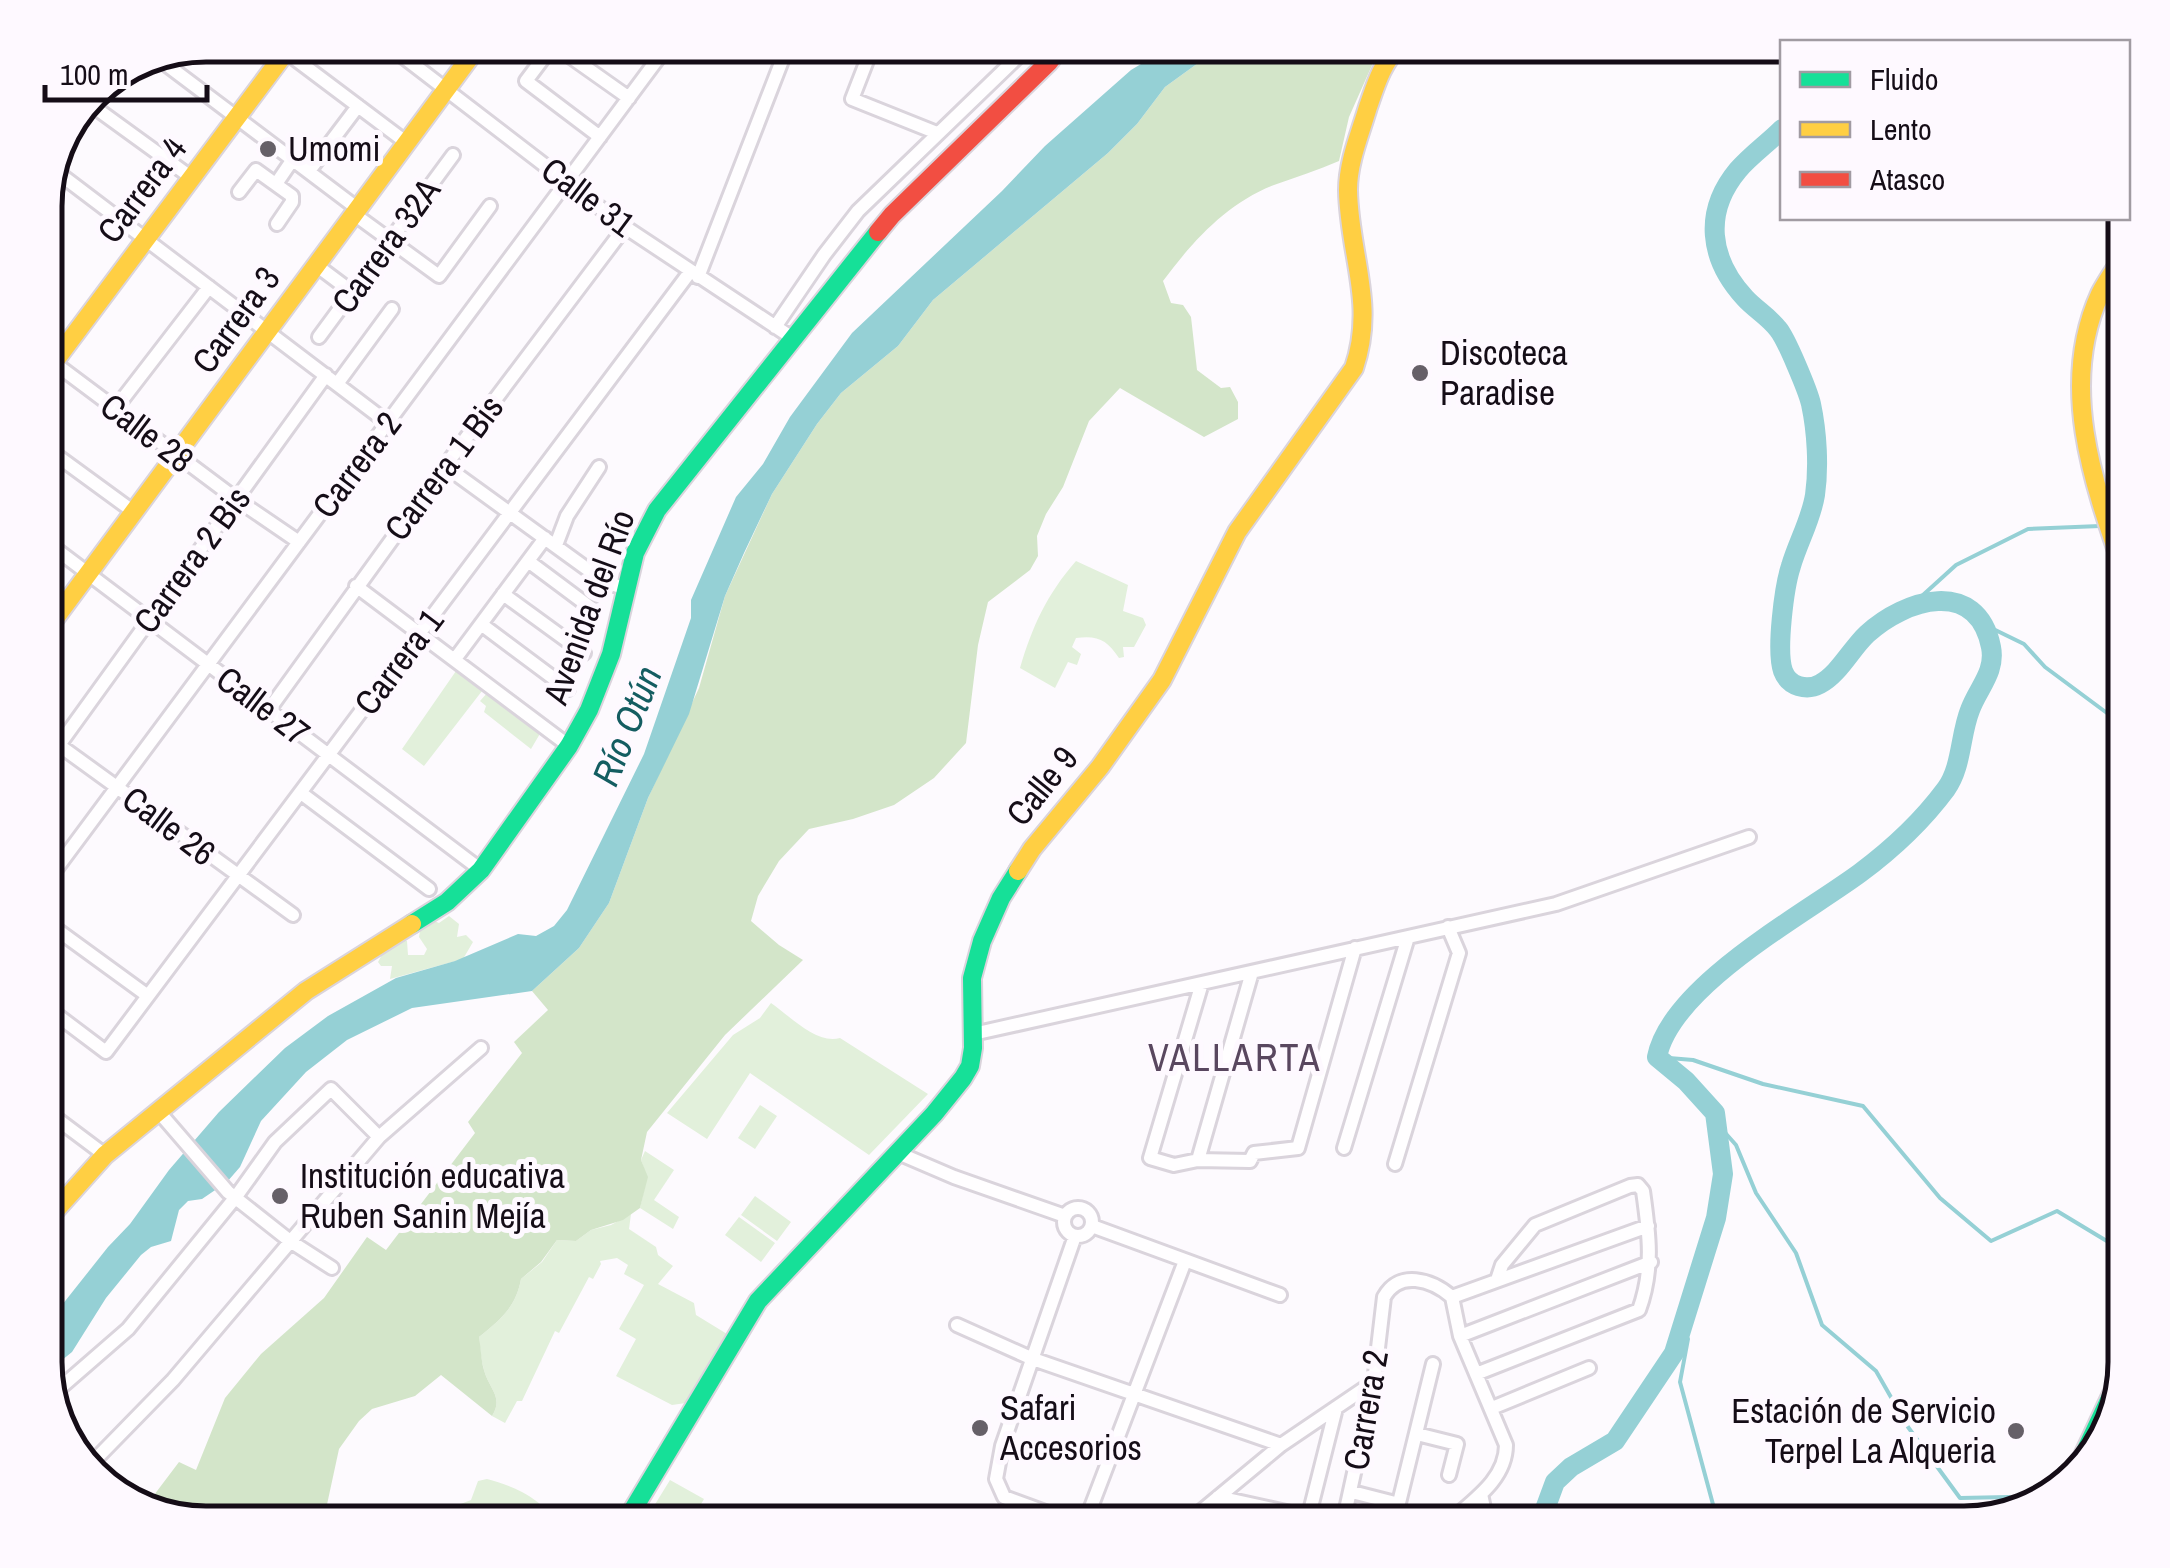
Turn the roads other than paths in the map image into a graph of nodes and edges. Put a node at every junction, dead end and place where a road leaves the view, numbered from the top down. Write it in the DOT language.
graph roads {
  1 [pos="278,62"];
  2 [pos="306,62"];
  3 [pos="410,62"];
  4 [pos="466,62"];
  5 [pos="539,62"];
  6 [pos="577,62"];
  7 [pos="651,62"];
  8 [pos="781,62"];
  9 [pos="866,62"];
  10 [pos="1012,62"];
  11 [pos="1049,62"];
  12 [pos="1386,62"];
  13 [pos="170,67"];
  14 [pos="446,89"];
  15 [pos="629,98"];
  16 [pos="358,106"];
  17 [pos="100,111"];
  18 [pos="238,116"];
  19 [pos="937,133"];
  20 [pos="600,137"];
  21 [pos="407,142"];
  22 [pos="454,154"];
  23 [pos="294,159"];
  24 [pos="309,171"];
  25 [pos="192,178"];
  26 [pos="66,179"];
  27 [pos="567,182"];
  28 [pos="276,184"];
  29 [pos="239,192"];
  30 [pos="490,206"];
  31 [pos="356,211"];
  32 [pos="277,224"];
  33 [pos="625,227"];
  34 [pos="146,239"];
  35 [pos="390,240"];
  36 [pos="316,265"];
  37 [pos="694,274"];
  38 [pos="2108,285"];
  39 [pos="209,287"];
  40 [pos="352,292"];
  41 [pos="392,309"];
  42 [pos="776,327"];
  43 [pos="268,331"];
  44 [pos="319,338"];
  45 [pos="794,339"];
  46 [pos="63,345"];
  47 [pos="63,374"];
  48 [pos="331,380"];
  49 [pos="116,409"];
  50 [pos="388,423"];
  51 [pos="178,456"];
  52 [pos="63,460"];
  53 [pos="445,466"];
  54 [pos="600,467"];
  55 [pos="236,499"];
  56 [pos="134,512"];
  57 [pos="511,514"];
  58 [pos="2108,524"];
  59 [pos="299,542"];
  60 [pos="550,542"];
  61 [pos="63,555"];
  62 [pos="528,561"];
  63 [pos="88,574"];
  64 [pos="356,586"];
  65 [pos="627,589"];
  66 [pos="503,594"];
  67 [pos="63,608"];
  68 [pos="595,611"];
  69 [pos="149,619"];
  70 [pos="481,624"];
  71 [pos="420,633"];
  72 [pos="584,654"];
  73 [pos="455,659"];
  74 [pos="207,664"];
  75 [pos="568,689"];
  76 [pos="268,712"];
  77 [pos="63,738"];
  78 [pos="569,746"];
  79 [pos="63,747"];
  80 [pos="329,756"];
  81 [pos="118,788"];
  82 [pos="301,793"];
  83 [pos="1749,837"];
  84 [pos="63,860"];
  85 [pos="482,870"];
  86 [pos="238,877"];
  87 [pos="429,890"];
  88 [pos="293,915"];
  89 [pos="1448,926"];
  90 [pos="63,934"];
  91 [pos="1408,936"];
  92 [pos="1355,948"];
  93 [pos="1252,972"];
  94 [pos="1202,983"];
  95 [pos="148,996"];
  96 [pos="63,1020"];
  97 [pos="973,1034"];
  98 [pos="481,1048"];
  99 [pos="159,1112"];
  100 [pos="63,1124"];
  101 [pos="379,1137"];
  102 [pos="1344,1148"];
  103 [pos="898,1153"];
  104 [pos="105,1156"];
  105 [pos="1198,1160"];
  106 [pos="1395,1164"];
  107 [pos="232,1195"];
  108 [pos="63,1202"];
  109 [pos="1065,1216"];
  110 [pos="1092,1226"];
  111 [pos="1648,1226"];
  112 [pos="1075,1236"];
  113 [pos="290,1240"];
  114 [pos="1185,1261"];
  115 [pos="1651,1262"];
  116 [pos="332,1268"];
  117 [pos="1497,1280"];
  118 [pos="1280,1295"];
  119 [pos="1452,1296"];
  120 [pos="957,1324"];
  121 [pos="1460,1336"];
  122 [pos="1033,1359"];
  123 [pos="1433,1364"];
  124 [pos="1589,1368"];
  125 [pos="1476,1374"];
  126 [pos="1374,1382"];
  127 [pos="64,1384"];
  128 [pos="1134,1392"];
  129 [pos="1336,1408"];
  130 [pos="1492,1408"];
  131 [pos="1416,1434"];
  132 [pos="1281,1445"];
  133 [pos="98,1456"];
  134 [pos="1449,1475"];
  135 [pos="1352,1492"];
  136 [pos="1481,1494"];
  137 [pos="1218,1497"];
  138 [pos="1398,1504"];
  139 [pos="634,1506"];
  140 [pos="1028,1506"];
  141 [pos="1091,1506"];
  142 [pos="1208,1506"];
  143 [pos="1253,1506"];
  144 [pos="1312,1506"];
  145 [pos="1348,1506"];
  146 [pos="1467,1506"];
  147 [pos="1484,1506"];
  1 -- 18 [label="main road, Carrera 4"];
  2 -- 16 [label="street"];
  3 -- 14 [label="street, Calle 31"];
  4 -- 14 [label="main road, Carrera 3"];
  5 -- 20 [label="street"];
  6 -- 15 [label="street"];
  7 -- 15 [label="street, Carrera 2"];
  8 -- 37 [label="street, Carrera 1"];
  9 -- 19 [label="street"];
  10 -- 19 [label="street"];
  11 -- 45 [label="main road, Avenida del Río"];
  12 -- 97 [label="main road, Calle 9"];
  13 -- 18 [label="street"];
  14 -- 21 [label="main road, Carrera 3"];
  14 -- 27 [label="street, Calle 31"];
  15 -- 20 [label="street, Carrera 2"];
  16 -- 21 [label="street"];
  16 -- 24 [label="street"];
  17 -- 25 [label="street"];
  18 -- 23 [label="street"];
  18 -- 25 [label="main road, Carrera 4"];
  19 -- 42 [label="street"];
  20 -- 27 [label="street, Carrera 2"];
  21 -- 31 [label="main road, Carrera 3"];
  22 -- 35 [label="street, Carrera 32A"];
  23 -- 24 [label="street"];
  23 -- 28 [label="street"];
  24 -- 31 [label="street"];
  25 -- 34 [label="main road, Carrera 4"];
  26 -- 34 [label="street"];
  27 -- 33 [label="street, Calle 31"];
  27 -- 50 [label="street, Carrera 2"];
  28 -- 29 [label="street"];
  28 -- 32 [label="street"];
  30 -- 35 [label="street"];
  31 -- 35 [label="street"];
  31 -- 36 [label="main road, Carrera 3"];
  33 -- 37 [label="street, Calle 31"];
  33 -- 53 [label="street, Carrera 1 Bis"];
  34 -- 39 [label="street"];
  34 -- 46 [label="main road, Carrera 4"];
  35 -- 40 [label="street, Carrera 32A"];
  36 -- 40 [label="street"];
  36 -- 43 [label="main road, Carrera 3"];
  37 -- 42 [label="street, Calle 31"];
  37 -- 57 [label="street, Carrera 1"];
  38 -- 58 [label="main road"];
  39 -- 43 [label="street"];
  39 -- 49 [label="street"];
  40 -- 44 [label="street, Carrera 32A"];
  41 -- 48 [label="street, Carrera 2 Bis"];
  42 -- 45 [label="street, Calle 31"];
  43 -- 48 [label="street"];
  43 -- 51 [label="main road, Carrera 3"];
  45 -- 65 [label="main road, Avenida del Río"];
  47 -- 49 [label="street, Calle 28"];
  48 -- 50 [label="street"];
  48 -- 55 [label="street, Carrera 2 Bis"];
  49 -- 51 [label="street, Calle 28"];
  50 -- 59 [label="street, Carrera 2"];
  51 -- 55 [label="street, Calle 28"];
  51 -- 56 [label="main road, Carrera 3"];
  52 -- 56 [label="street"];
  53 -- 57 [label="street"];
  53 -- 64 [label="street, Carrera 1 Bis"];
  54 -- 60 [label="street"];
  55 -- 59 [label="street, Calle 28"];
  55 -- 69 [label="street, Carrera 2 Bis"];
  56 -- 63 [label="main road, Carrera 3"];
  57 -- 60 [label="street"];
  57 -- 71 [label="street, Carrera 1"];
  59 -- 74 [label="street, Carrera 2"];
  60 -- 62 [label="street"];
  60 -- 65 [label="street"];
  61 -- 63 [label="street, Calle 27"];
  62 -- 66 [label="street"];
  62 -- 68 [label="street"];
  63 -- 67 [label="main road, Carrera 3"];
  63 -- 69 [label="street, Calle 27"];
  64 -- 71 [label="street"];
  64 -- 76 [label="street, Carrera 1 Bis"];
  65 -- 78 [label="main road, Avenida del Río"];
  66 -- 70 [label="street"];
  66 -- 72 [label="street"];
  69 -- 74 [label="street, Calle 27"];
  69 -- 77 [label="street, Carrera 2 Bis"];
  70 -- 73 [label="street"];
  70 -- 75 [label="street"];
  71 -- 73 [label="street"];
  71 -- 80 [label="street, Carrera 1"];
  73 -- 78 [label="street"];
  74 -- 76 [label="street, Calle 27"];
  74 -- 81 [label="street, Carrera 2"];
  76 -- 80 [label="street, Calle 27"];
  78 -- 85 [label="main road, Avenida del Río"];
  79 -- 81 [label="street, Calle 26"];
  80 -- 82 [label="street, Carrera 1"];
  80 -- 85 [label="street, Calle 27"];
  81 -- 84 [label="street, Carrera 2"];
  81 -- 86 [label="street, Calle 26"];
  82 -- 86 [label="street, Carrera 1"];
  82 -- 87 [label="street"];
  83 -- 89 [label="street"];
  85 -- 99 [label="main road, Avenida del Río"];
  86 -- 88 [label="street, Calle 26"];
  86 -- 95 [label="street, Carrera 1"];
  89 -- 91 [label="street"];
  89 -- 106 [label="street"];
  90 -- 95 [label="street"];
  91 -- 92 [label="street"];
  91 -- 102 [label="street"];
  92 -- 93 [label="street"];
  92 -- 105 [label="street"];
  93 -- 94 [label="street"];
  93 -- 105 [label="street"];
  94 -- 97 [label="street"];
  94 -- 105 [label="street"];
  95 -- 96 [label="street, Carrera 1"];
  97 -- 103 [label="main road, Calle 9"];
  98 -- 101 [label="street"];
  99 -- 104 [label="main road, Avenida del Río"];
  99 -- 107 [label="street"];
  100 -- 104 [label="street"];
  101 -- 107 [label="street"];
  101 -- 113 [label="street"];
  103 -- 109 [label="street"];
  103 -- 139 [label="main road, Calle 9"];
  104 -- 108 [label="main road, Avenida del Río"];
  107 -- 113 [label="street"];
  107 -- 127 [label="street"];
  109 -- 110 [label="street"];
  109 -- 112 [label="street"];
  110 -- 112 [label="street"];
  110 -- 114 [label="street"];
  111 -- 115 [label="street"];
  111 -- 117 [label="street"];
  111 -- 117 [label="street"];
  112 -- 122 [label="street"];
  113 -- 116 [label="street"];
  113 -- 133 [label="street"];
  114 -- 118 [label="street"];
  114 -- 128 [label="street"];
  115 -- 121 [label="street"];
  115 -- 125 [label="street"];
  117 -- 119 [label="street"];
  119 -- 121 [label="street"];
  119 -- 126 [label="street, Carrera 2"];
  120 -- 122 [label="street"];
  121 -- 125 [label="street"];
  122 -- 128 [label="street"];
  122 -- 140 [label="street"];
  123 -- 131 [label="street"];
  124 -- 130 [label="street"];
  125 -- 130 [label="street"];
  126 -- 129 [label="street"];
  126 -- 135 [label="street, Carrera 2"];
  128 -- 132 [label="street"];
  128 -- 141 [label="street"];
  129 -- 132 [label="street"];
  129 -- 144 [label="street"];
  130 -- 136 [label="street"];
  131 -- 134 [label="street"];
  131 -- 138 [label="street"];
  132 -- 137 [label="street"];
  135 -- 138 [label="street"];
  135 -- 145 [label="street, Carrera 2"];
  136 -- 146 [label="street"];
  136 -- 147 [label="street"];
  137 -- 142 [label="street"];
  137 -- 143 [label="street"];
}
